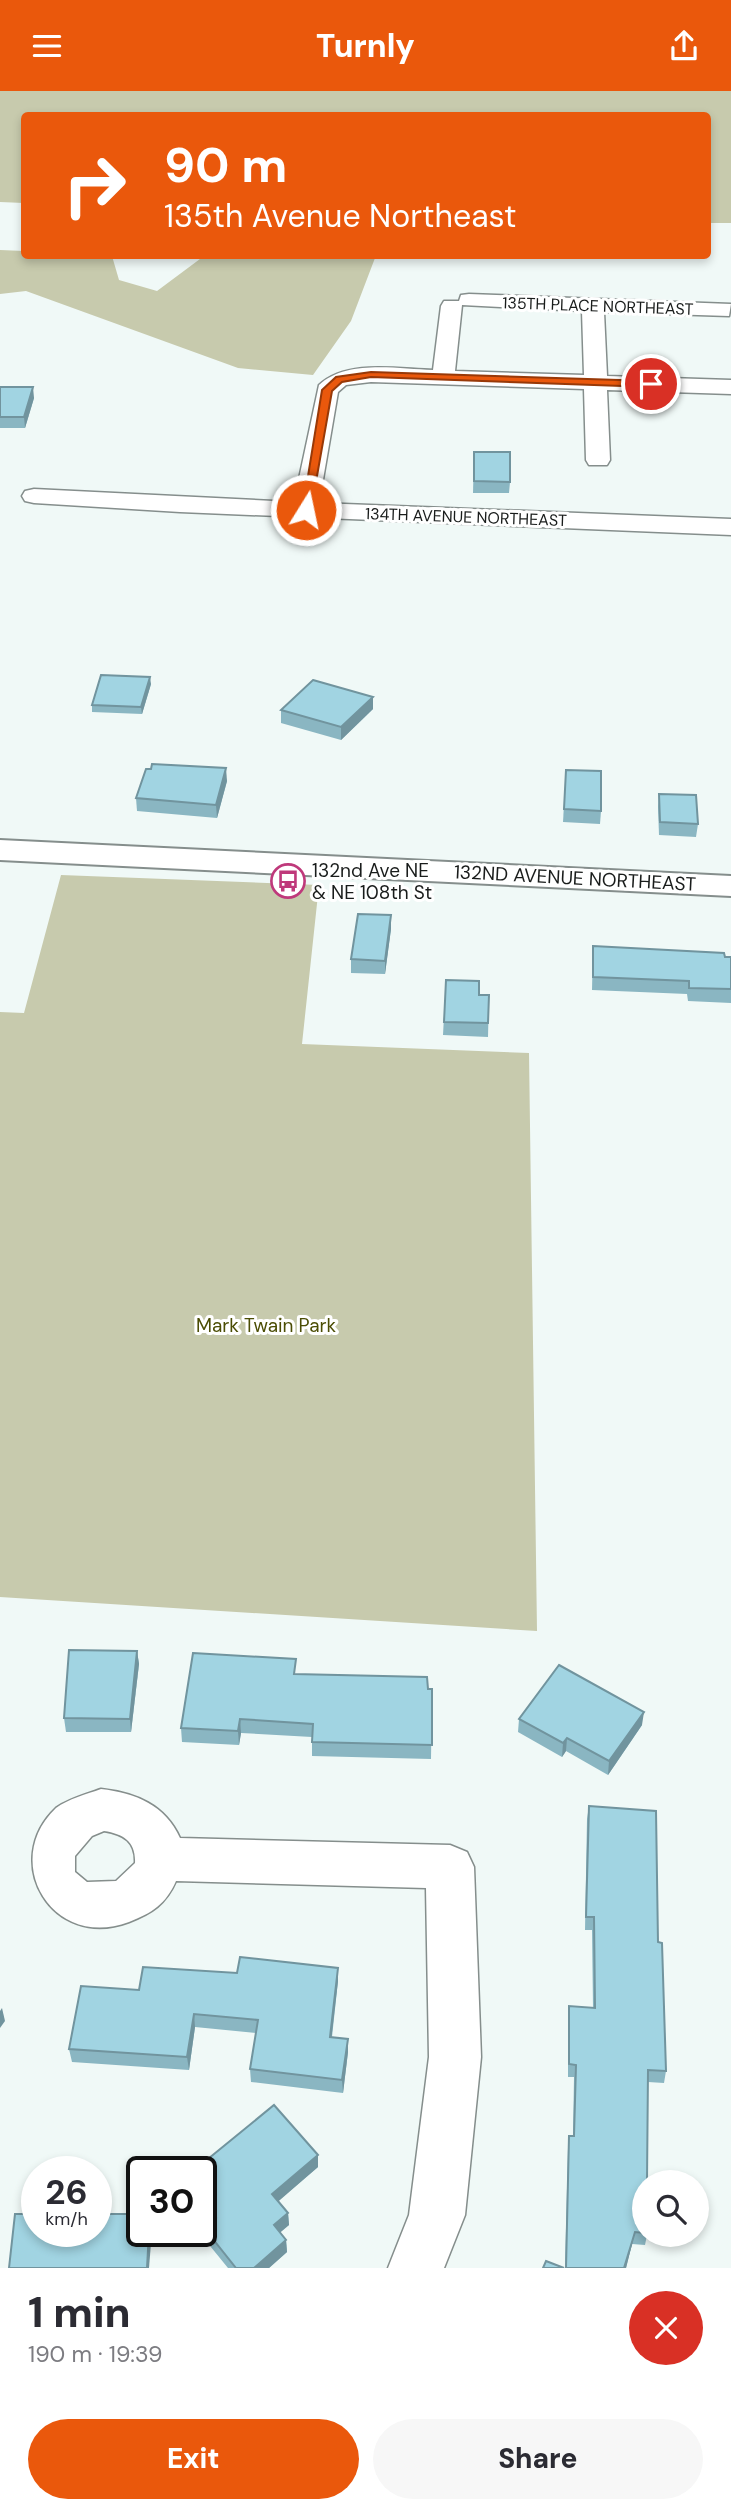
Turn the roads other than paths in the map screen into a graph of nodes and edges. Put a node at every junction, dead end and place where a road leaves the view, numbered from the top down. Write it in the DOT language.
graph roads {
  1 [pos="593,306"];
  2 [pos="729,310"];
  3 [pos="443,377"];
  4 [pos="596,382"];
  5 [pos="731,387"];
  6 [pos="598,460"];
  7 [pos="34,496"];
  8 [pos="306,510"];
  9 [pos="731,527"];
  10 [pos="0,851"];
  11 [pos="731,885"];
  12 [pos="159,1859"];
  13 [pos="416,2268"];
  1 -- 2 [label="street, 135TH PLACE NORTHEAST"];
  1 -- 3 [label="street, 135TH PLACE NORTHEAST"];
  1 -- 4 [label="street"];
  3 -- 4 [label="street"];
  3 -- 8 [label="street"];
  4 -- 5 [label="street"];
  4 -- 6 [label="street"];
  7 -- 8 [label="street, 134TH AVENUE NORTHEAST"];
  8 -- 9 [label="street, 134TH AVENUE NORTHEAST"];
  10 -- 11 [label="street, 132ND AVENUE NORTHEAST"];
  12 -- 13 [label="street"];
}
